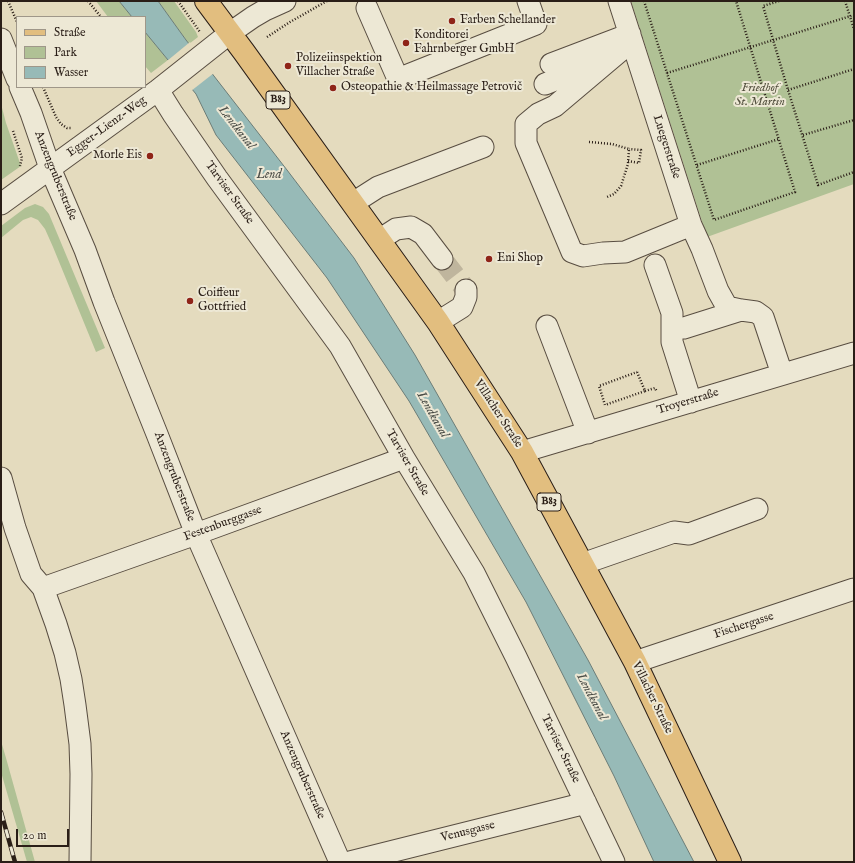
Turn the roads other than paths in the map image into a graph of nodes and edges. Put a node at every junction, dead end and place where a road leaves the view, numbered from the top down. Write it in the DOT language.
graph roads {
  1 [pos="206,1"];
  2 [pos="285,1"];
  3 [pos="528,1"];
  4 [pos="620,1"];
  5 [pos="367,8"];
  6 [pos="230,34"];
  7 [pos="631,38"];
  8 [pos="1,39"];
  9 [pos="615,56"];
  10 [pos="551,64"];
  11 [pos="16,76"];
  12 [pos="544,84"];
  13 [pos="20,88"];
  14 [pos="161,88"];
  15 [pos="482,147"];
  16 [pos="50,168"];
  17 [pos="353,203"];
  18 [pos="1,204"];
  19 [pos="691,226"];
  20 [pos="379,240"];
  21 [pos="442,259"];
  22 [pos="655,265"];
  23 [pos="466,290"];
  24 [pos="734,308"];
  25 [pos="438,322"];
  26 [pos="684,324"];
  27 [pos="548,326"];
  28 [pos="854,353"];
  29 [pos="782,374"];
  30 [pos="691,402"];
  31 [pos="588,432"];
  32 [pos="522,452"];
  33 [pos="404,458"];
  34 [pos="1,478"];
  35 [pos="757,509"];
  36 [pos="196,534"];
  37 [pos="582,564"];
  38 [pos="42,588"];
  39 [pos="854,589"];
  40 [pos="634,662"];
  41 [pos="586,803"];
  42 [pos="80,862"];
  43 [pos="340,862"];
  44 [pos="350,862"];
  45 [pos="614,862"];
  46 [pos="730,862"];
  1 -- 6 [label="main road, Villacher Straße / B83"];
  2 -- 6 [label="street"];
  3 -- 5 [label="street"];
  4 -- 7 [label="street, Luegerstraße"];
  6 -- 14 [label="street, Egger-Lienz-Weg"];
  6 -- 17 [label="main road, Villacher Straße / B83"];
  7 -- 9 [label="street"];
  7 -- 10 [label="street"];
  7 -- 19 [label="street, Luegerstraße"];
  8 -- 11 [label="street"];
  9 -- 12 [label="street"];
  9 -- 19 [label="street"];
  13 -- 16 [label="street, Anzengruberstraße"];
  14 -- 16 [label="street, Egger-Lienz-Weg"];
  14 -- 33 [label="street, Tarviser Straße"];
  15 -- 17 [label="street"];
  16 -- 18 [label="street, Egger-Lienz-Weg"];
  16 -- 36 [label="street, Anzengruberstraße"];
  17 -- 20 [label="main road, Villacher Straße / B83"];
  19 -- 24 [label="street, Luegerstraße"];
  20 -- 21 [label="street"];
  20 -- 25 [label="main road, Villacher Straße / B83"];
  22 -- 30 [label="street"];
  23 -- 25 [label="street"];
  24 -- 26 [label="street"];
  24 -- 29 [label="street"];
  25 -- 32 [label="main road, Villacher Straße / B83"];
  27 -- 31 [label="street"];
  28 -- 29 [label="street, Troyerstraße"];
  29 -- 30 [label="street, Troyerstraße"];
  30 -- 31 [label="street, Troyerstraße"];
  31 -- 32 [label="street, Troyerstraße"];
  32 -- 37 [label="main road, Villacher Straße / B83"];
  33 -- 36 [label="street, Festenburggasse"];
  33 -- 41 [label="street, Tarviser Straße"];
  34 -- 38 [label="street"];
  35 -- 37 [label="street"];
  36 -- 38 [label="street, Festenburggasse"];
  36 -- 43 [label="street, Anzengruberstraße"];
  37 -- 40 [label="main road, Villacher Straße / B83"];
  38 -- 42 [label="street"];
  39 -- 40 [label="street, Fischergasse"];
  40 -- 46 [label="main road, Villacher Straße / B83"];
  41 -- 44 [label="street, Venusgasse"];
  41 -- 45 [label="street, Tarviser Straße"];
}
